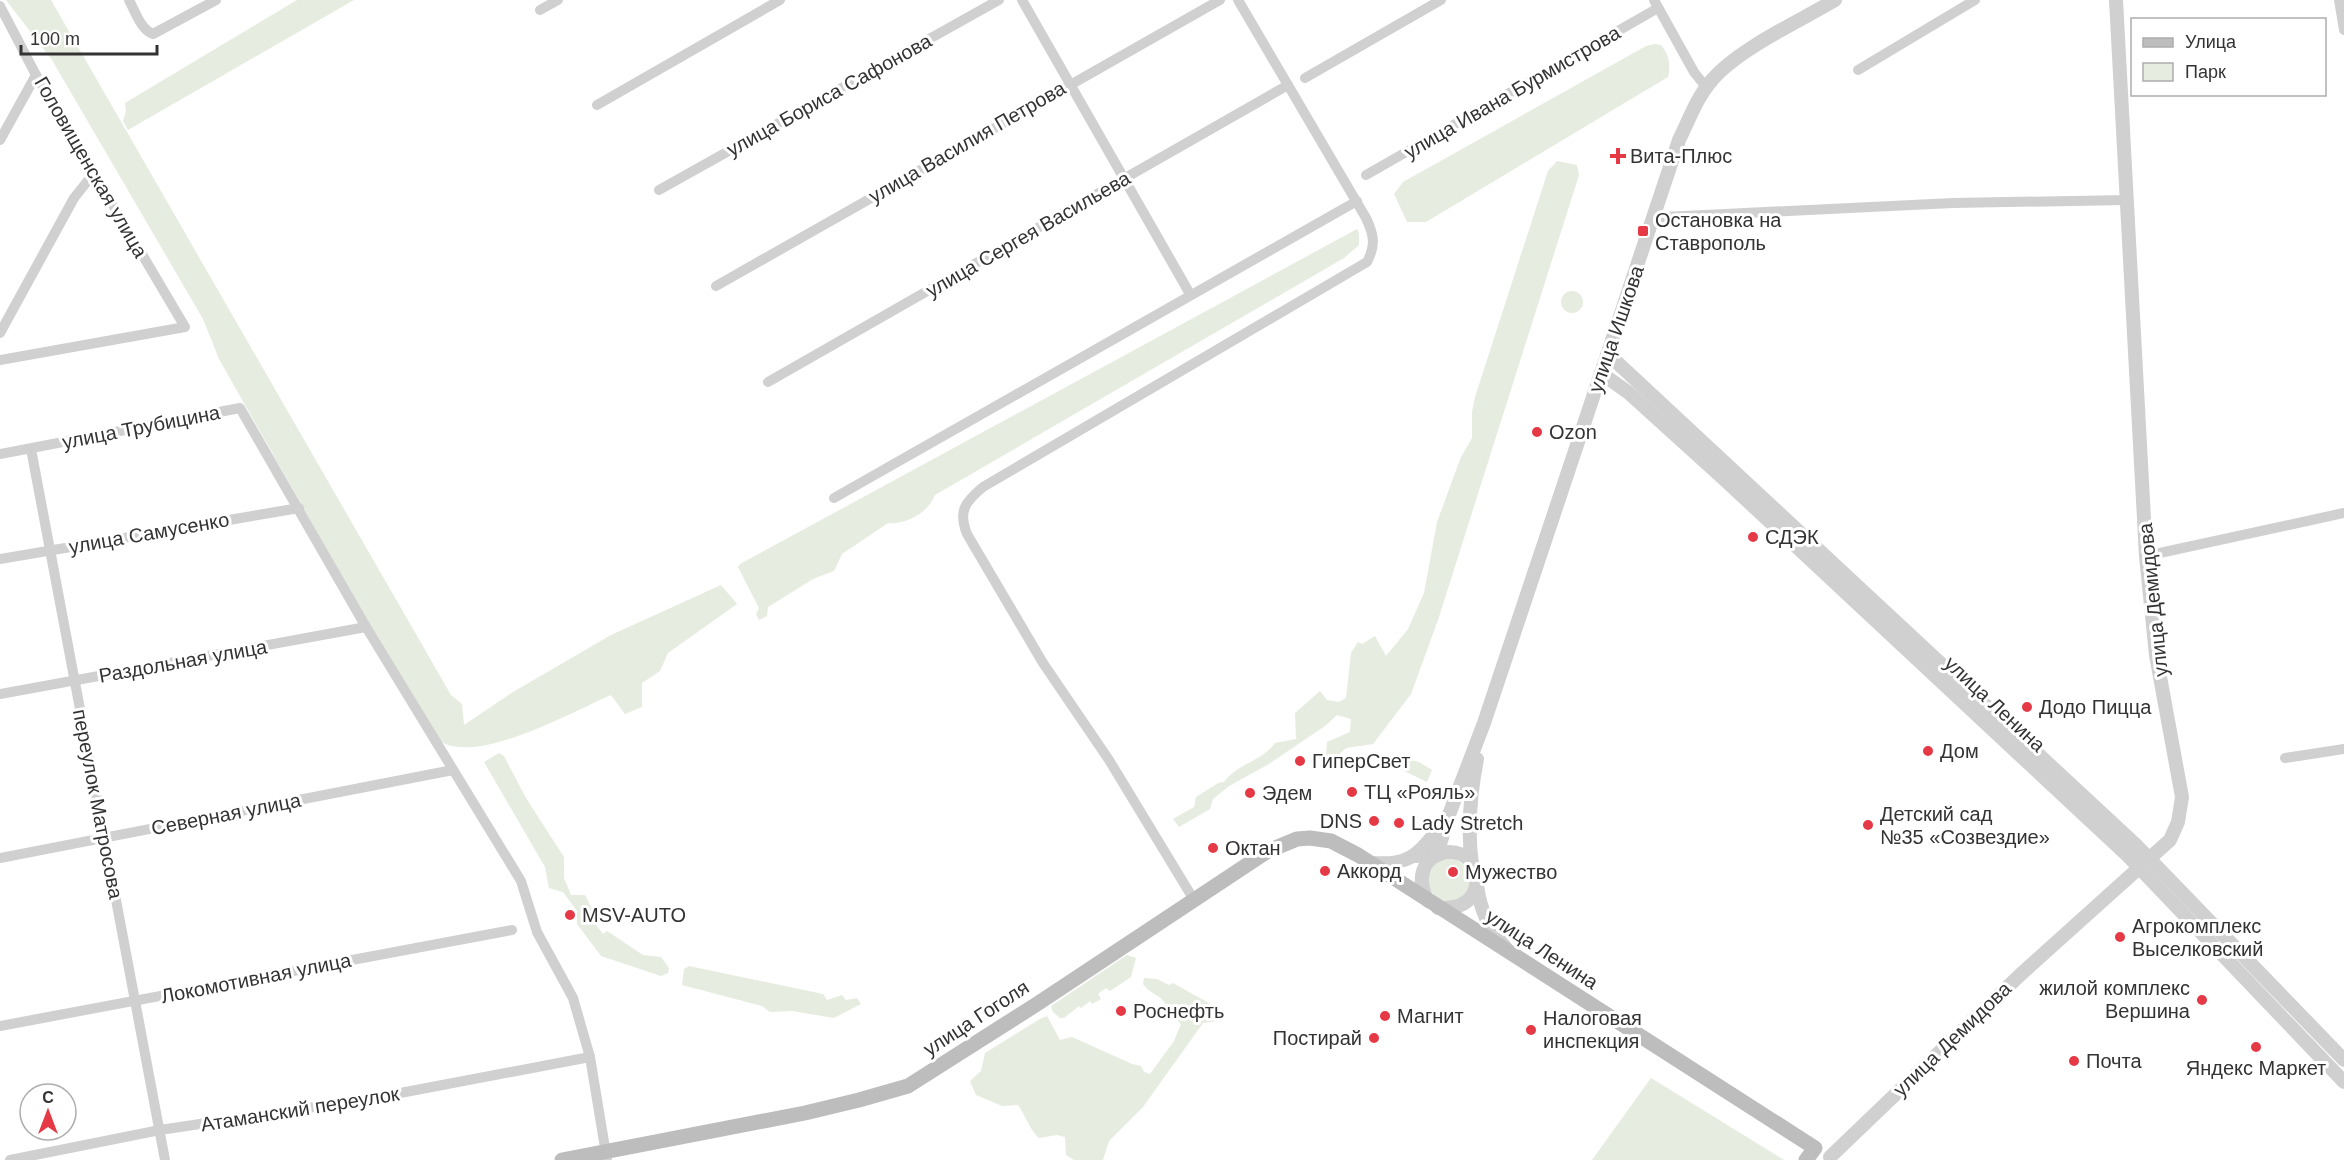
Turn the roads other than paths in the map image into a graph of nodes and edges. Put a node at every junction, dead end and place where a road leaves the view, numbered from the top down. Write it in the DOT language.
graph roads {
  1 [pos="129,0"];
  2 [pos="216,0"];
  3 [pos="558,0"];
  4 [pos="780,0"];
  5 [pos="999,0"];
  6 [pos="1022,0"];
  7 [pos="1220,0"];
  8 [pos="1238,0"];
  9 [pos="1441,0"];
  10 [pos="1835,0"];
  11 [pos="1975,0"];
  12 [pos="2116,0"];
  13 [pos="2339,0"];
  14 [pos="1656,4"];
  15 [pos="0,6"];
  16 [pos="540,10"];
  17 [pos="2344,30"];
  18 [pos="1858,70"];
  19 [pos="36,75"];
  20 [pos="1305,78"];
  21 [pos="1071,83"];
  22 [pos="1288,85"];
  23 [pos="1706,87"];
  24 [pos="597,105"];
  25 [pos="0,140"];
  26 [pos="94,173"];
  27 [pos="1366,175"];
  28 [pos="1123,180"];
  29 [pos="659,190"];
  30 [pos="2127,200"];
  31 [pos="1357,201"];
  32 [pos="1653,222"];
  33 [pos="716,286"];
  34 [pos="1190,294"];
  35 [pos="0,333"];
  36 [pos="1609,355"];
  37 [pos="0,360"];
  38 [pos="1601,373"];
  39 [pos="768,382"];
  40 [pos="32,448"];
  41 [pos="0,454"];
  42 [pos="834,498"];
  43 [pos="299,508"];
  44 [pos="2344,513"];
  45 [pos="50,550"];
  46 [pos="2146,556"];
  47 [pos="0,559"];
  48 [pos="366,627"];
  49 [pos="74,681"];
  50 [pos="0,694"];
  51 [pos="1484,723"];
  52 [pos="2344,749"];
  53 [pos="2285,758"];
  54 [pos="453,770"];
  55 [pos="1447,820"];
  56 [pos="105,838"];
  57 [pos="1437,855"];
  58 [pos="1416,856"];
  59 [pos="0,858"];
  60 [pos="1372,863"];
  61 [pos="1472,865"];
  62 [pos="2144,865"];
  63 [pos="1477,885"];
  64 [pos="1194,900"];
  65 [pos="1433,905"];
  66 [pos="512,930"];
  67 [pos="1510,954"];
  68 [pos="136,1000"];
  69 [pos="0,1026"];
  70 [pos="590,1057"];
  71 [pos="2344,1060"];
  72 [pos="2344,1082"];
  73 [pos="160,1130"];
  74 [pos="1810,1154"];
  75 [pos="606,1156"];
  76 [pos="1832,1158"];
  77 [pos="10,1160"];
  78 [pos="165,1160"];
  79 [pos="562,1160"];
  1 -- 2 [label="street"];
  3 -- 16 [label="street"];
  4 -- 24 [label="street"];
  5 -- 29 [label="street, улица Бориса Сафонова"];
  6 -- 21 [label="street"];
  7 -- 21 [label="street, улица Василия Петрова"];
  8 -- 22 [label="street"];
  9 -- 20 [label="street"];
  10 -- 23 [label="street, улица Ишкова"];
  11 -- 18 [label="street"];
  12 -- 30 [label="street, улица Демидова"];
  13 -- 17 [label="street"];
  14 -- 23 [label="street"];
  14 -- 27 [label="street, улица Ивана Бурмистрова"];
  15 -- 19 [label="street, Головищенская улица"];
  19 -- 25 [label="street"];
  19 -- 26 [label="street, Головищенская улица"];
  21 -- 28 [label="street"];
  21 -- 33 [label="street, улица Василия Петрова"];
  22 -- 28 [label="street, улица Сергея Васильева"];
  22 -- 31 [label="street"];
  23 -- 32 [label="street, улица Ишкова"];
  26 -- 35 [label="street"];
  26 -- 37 [label="street, Головищенская улица"];
  28 -- 34 [label="street"];
  28 -- 39 [label="street, улица Сергея Васильева"];
  30 -- 32 [label="street"];
  30 -- 46 [label="street, улица Демидова"];
  31 -- 34 [label="street"];
  31 -- 64 [label="street"];
  32 -- 36 [label="street, улица Ишкова"];
  34 -- 42 [label="street"];
  36 -- 38 [label="street, улица Ишкова"];
  36 -- 62 [label="street, улица Ленина"];
  38 -- 51 [label="street, улица Ишкова"];
  38 -- 62 [label="street, улица Ленина"];
  40 -- 41 [label="street, улица Трубицина"];
  40 -- 43 [label="street, улица Трубицина"];
  40 -- 45 [label="street, переулок Матросова"];
  43 -- 45 [label="street, улица Самусенко"];
  43 -- 48 [label="street"];
  44 -- 46 [label="street"];
  45 -- 47 [label="street, улица Самусенко"];
  45 -- 49 [label="street, переулок Матросова"];
  46 -- 62 [label="street, улица Демидова"];
  48 -- 49 [label="street, Раздольная улица"];
  48 -- 54 [label="street"];
  49 -- 50 [label="street, Раздольная улица"];
  49 -- 56 [label="street, переулок Матросова"];
  51 -- 55 [label="street, улица Ишкова"];
  51 -- 61 [label="street, улица Ишкова"];
  52 -- 53 [label="street"];
  54 -- 56 [label="street, Северная улица"];
  54 -- 70 [label="street"];
  55 -- 57 [label="street, улица Ишкова"];
  55 -- 58 [label="street"];
  56 -- 59 [label="street, Северная улица"];
  56 -- 68 [label="street, переулок Матросова"];
  57 -- 58 [label="street"];
  57 -- 61 [label="street"];
  57 -- 65 [label="street"];
  58 -- 60 [label="street"];
  60 -- 64 [label="main road, улица Гоголя"];
  60 -- 65 [label="main road, улица Гоголя"];
  61 -- 63 [label="street"];
  62 -- 71 [label="street, улица Ленина"];
  62 -- 72 [label="street, улица Ленина"];
  62 -- 76 [label="street, улица Демидова"];
  63 -- 65 [label="street"];
  63 -- 67 [label="street"];
  64 -- 75 [label="main road, улица Гоголя"];
  65 -- 67 [label="main road, улица Ленина"];
  66 -- 68 [label="street, Локомотивная улица"];
  67 -- 74 [label="main road, улица Ленина"];
  68 -- 69 [label="street, Локомотивная улица"];
  68 -- 73 [label="street, переулок Матросова"];
  70 -- 73 [label="street, Атаманский переулок"];
  70 -- 75 [label="street"];
  73 -- 77 [label="street, Атаманский переулок"];
  73 -- 78 [label="street, переулок Матросова"];
  74 -- 76 [label="street, улица Ленина"];
  75 -- 79 [label="main road, улица Гоголя"];
}
